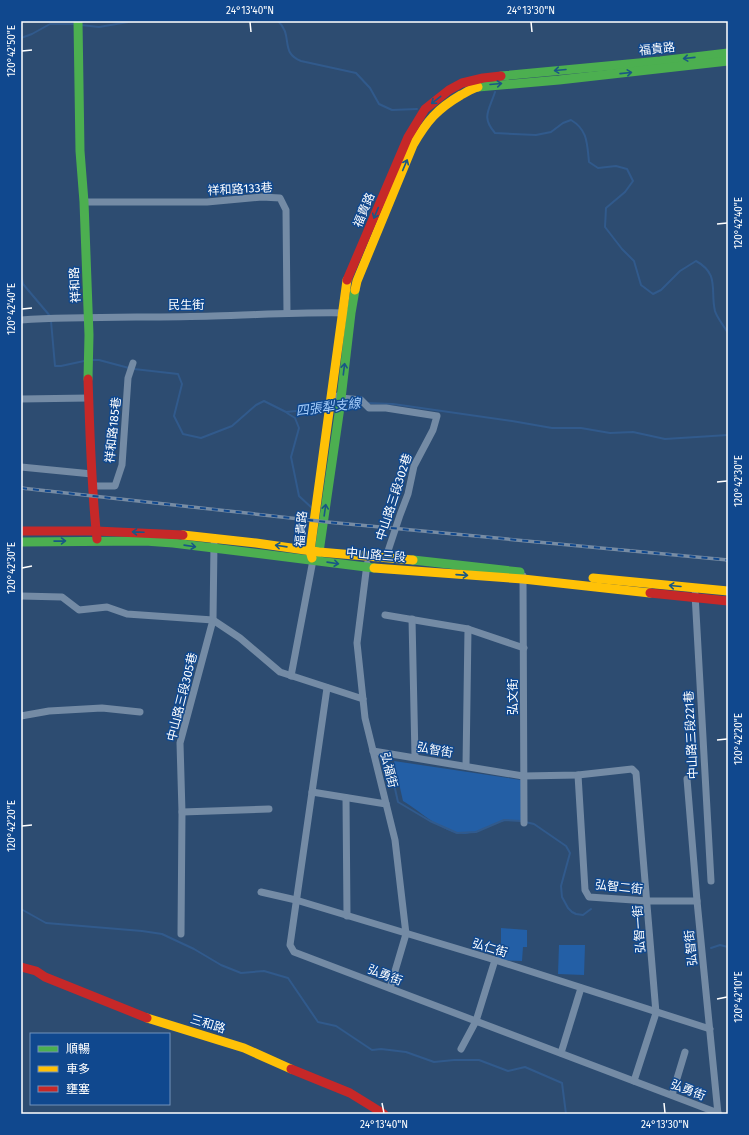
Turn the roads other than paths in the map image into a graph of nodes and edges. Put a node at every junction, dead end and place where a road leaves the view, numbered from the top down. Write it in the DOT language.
graph roads {
  1 [pos="78,24"];
  2 [pos="728,52"];
  3 [pos="728,61"];
  4 [pos="84,202"];
  5 [pos="287,313"];
  6 [pos="347,313"];
  7 [pos="88,317"];
  8 [pos="21,320"];
  9 [pos="132,366"];
  10 [pos="331,392"];
  11 [pos="89,398"];
  12 [pos="341,398"];
  13 [pos="21,399"];
  14 [pos="21,468"];
  15 [pos="92,474"];
  16 [pos="93,486"];
  17 [pos="96,531"];
  18 [pos="21,532"];
  19 [pos="215,538"];
  20 [pos="97,541"];
  21 [pos="21,542"];
  22 [pos="214,549"];
  23 [pos="314,555"];
  24 [pos="367,555"];
  25 [pos="386,557"];
  26 [pos="367,567"];
  27 [pos="523,576"];
  28 [pos="695,588"];
  29 [pos="728,591"];
  30 [pos="21,596"];
  31 [pos="696,598"];
  32 [pos="728,601"];
  33 [pos="385,615"];
  34 [pos="412,619"];
  35 [pos="214,620"];
  36 [pos="468,629"];
  37 [pos="524,648"];
  38 [pos="291,676"];
  39 [pos="327,688"];
  40 [pos="363,699"];
  41 [pos="140,712"];
  42 [pos="21,716"];
  43 [pos="373,751"];
  44 [pos="415,757"];
  45 [pos="466,766"];
  46 [pos="636,773"];
  47 [pos="578,775"];
  48 [pos="524,776"];
  49 [pos="688,779"];
  50 [pos="312,792"];
  51 [pos="346,798"];
  52 [pos="386,804"];
  53 [pos="269,809"];
  54 [pos="182,812"];
  55 [pos="524,823"];
  56 [pos="711,881"];
  57 [pos="261,892"];
  58 [pos="296,900"];
  59 [pos="697,901"];
  60 [pos="648,902"];
  61 [pos="347,916"];
  62 [pos="181,934"];
  63 [pos="406,934"];
  64 [pos="495,960"];
  65 [pos="21,967"];
  66 [pos="390,988"];
  67 [pos="581,988"];
  68 [pos="656,1013"];
  69 [pos="476,1021"];
  70 [pos="710,1029"];
  71 [pos="461,1049"];
  72 [pos="685,1052"];
  73 [pos="561,1054"];
  74 [pos="634,1081"];
  75 [pos="672,1095"];
  76 [pos="384,1114"];
  77 [pos="718,1114"];
  1 -- 4 [label="street, 祥和路"];
  2 -- 6 [label="street, 福貴路, one-way"];
  6 -- 3 [label="street, 福貴路, one-way"];
  4 -- 5 [label="street, 祥和路133巷"];
  4 -- 7 [label="street, 祥和路"];
  5 -- 6 [label="street, 民生街"];
  5 -- 7 [label="street, 民生街"];
  6 -- 10 [label="street, 福貴路"];
  12 -- 6 [label="street, 福貴路, one-way"];
  7 -- 8 [label="street, 民生街"];
  7 -- 11 [label="street, 祥和路"];
  9 -- 16 [label="street, 祥和路185巷"];
  10 -- 12 [label="street, 中山路三段302巷"];
  10 -- 23 [label="street, 福貴路"];
  11 -- 13 [label="street"];
  11 -- 15 [label="street, 祥和路"];
  23 -- 12 [label="street, 福貴路, one-way"];
  12 -- 25 [label="street, 中山路三段302巷"];
  14 -- 15 [label="street"];
  15 -- 16 [label="street, 祥和路"];
  16 -- 17 [label="street, 祥和路"];
  17 -- 18 [label="street, 中山路三段"];
  19 -- 17 [label="street, 中山路三段, one-way"];
  17 -- 20 [label="street, 祥和路"];
  19 -- 22 [label="street, 中山路三段305巷"];
  23 -- 19 [label="street, 中山路三段, one-way"];
  21 -- 20 [label="street, 中山路三段, one-way"];
  20 -- 22 [label="street, 中山路三段, one-way"];
  22 -- 23 [label="street, 中山路三段"];
  22 -- 35 [label="street, 中山路三段305巷"];
  23 -- 24 [label="street, 中山路三段"];
  23 -- 26 [label="street, 中山路三段, one-way"];
  23 -- 38 [label="street"];
  24 -- 25 [label="street, 中山路三段"];
  24 -- 26 [label="street, 弘福街"];
  25 -- 27 [label="street, 中山路三段"];
  26 -- 27 [label="street, 中山路三段, one-way"];
  26 -- 40 [label="street, 弘福街"];
  28 -- 27 [label="street, 中山路三段, one-way"];
  27 -- 31 [label="street, 中山路三段"];
  27 -- 37 [label="street, 弘文街"];
  28 -- 29 [label="street, 中山路三段"];
  28 -- 31 [label="street, 中山路三段221巷"];
  30 -- 35 [label="street"];
  31 -- 32 [label="street, 中山路三段"];
  31 -- 56 [label="street, 中山路三段221巷"];
  33 -- 34 [label="street"];
  34 -- 36 [label="street"];
  34 -- 44 [label="street"];
  35 -- 38 [label="street"];
  35 -- 54 [label="street, 中山路三段305巷"];
  36 -- 37 [label="street"];
  36 -- 45 [label="street"];
  37 -- 48 [label="street, 弘文街"];
  38 -- 39 [label="street"];
  39 -- 40 [label="street"];
  39 -- 50 [label="street, 弘勇街"];
  40 -- 43 [label="street, 弘福街"];
  41 -- 42 [label="street"];
  43 -- 44 [label="street, 弘智街"];
  43 -- 52 [label="street, 弘福街"];
  44 -- 45 [label="street, 弘智街"];
  45 -- 48 [label="street, 弘智街"];
  46 -- 47 [label="street, 弘智街"];
  46 -- 60 [label="street, 弘智一街"];
  47 -- 48 [label="street, 弘智街"];
  47 -- 60 [label="street, 弘智二街"];
  48 -- 55 [label="street, 弘文街"];
  49 -- 59 [label="street, 弘智街"];
  50 -- 51 [label="street"];
  50 -- 58 [label="street, 弘勇街"];
  51 -- 52 [label="street"];
  51 -- 61 [label="street"];
  52 -- 63 [label="street, 弘福街"];
  53 -- 54 [label="street"];
  54 -- 62 [label="street, 中山路三段305巷"];
  57 -- 58 [label="street, 弘仁街"];
  58 -- 61 [label="street, 弘仁街"];
  58 -- 66 [label="street, 弘勇街"];
  59 -- 60 [label="street, 弘智二街"];
  59 -- 70 [label="street, 弘智街"];
  60 -- 68 [label="street, 弘智一街"];
  61 -- 63 [label="street, 弘仁街"];
  63 -- 64 [label="street, 弘仁街"];
  63 -- 66 [label="street, 弘福街"];
  64 -- 67 [label="street, 弘仁街"];
  64 -- 69 [label="street"];
  65 -- 76 [label="street, 三和路"];
  66 -- 69 [label="street, 弘勇街"];
  67 -- 68 [label="street, 弘仁街"];
  67 -- 73 [label="street"];
  68 -- 70 [label="street, 弘仁街"];
  68 -- 74 [label="street, 弘智一街"];
  69 -- 71 [label="street"];
  69 -- 73 [label="street, 弘勇街"];
  70 -- 77 [label="street, 弘智街"];
  72 -- 75 [label="street"];
  73 -- 74 [label="street, 弘勇街"];
  74 -- 75 [label="street, 弘勇街"];
  75 -- 77 [label="street, 弘勇街"];
}
